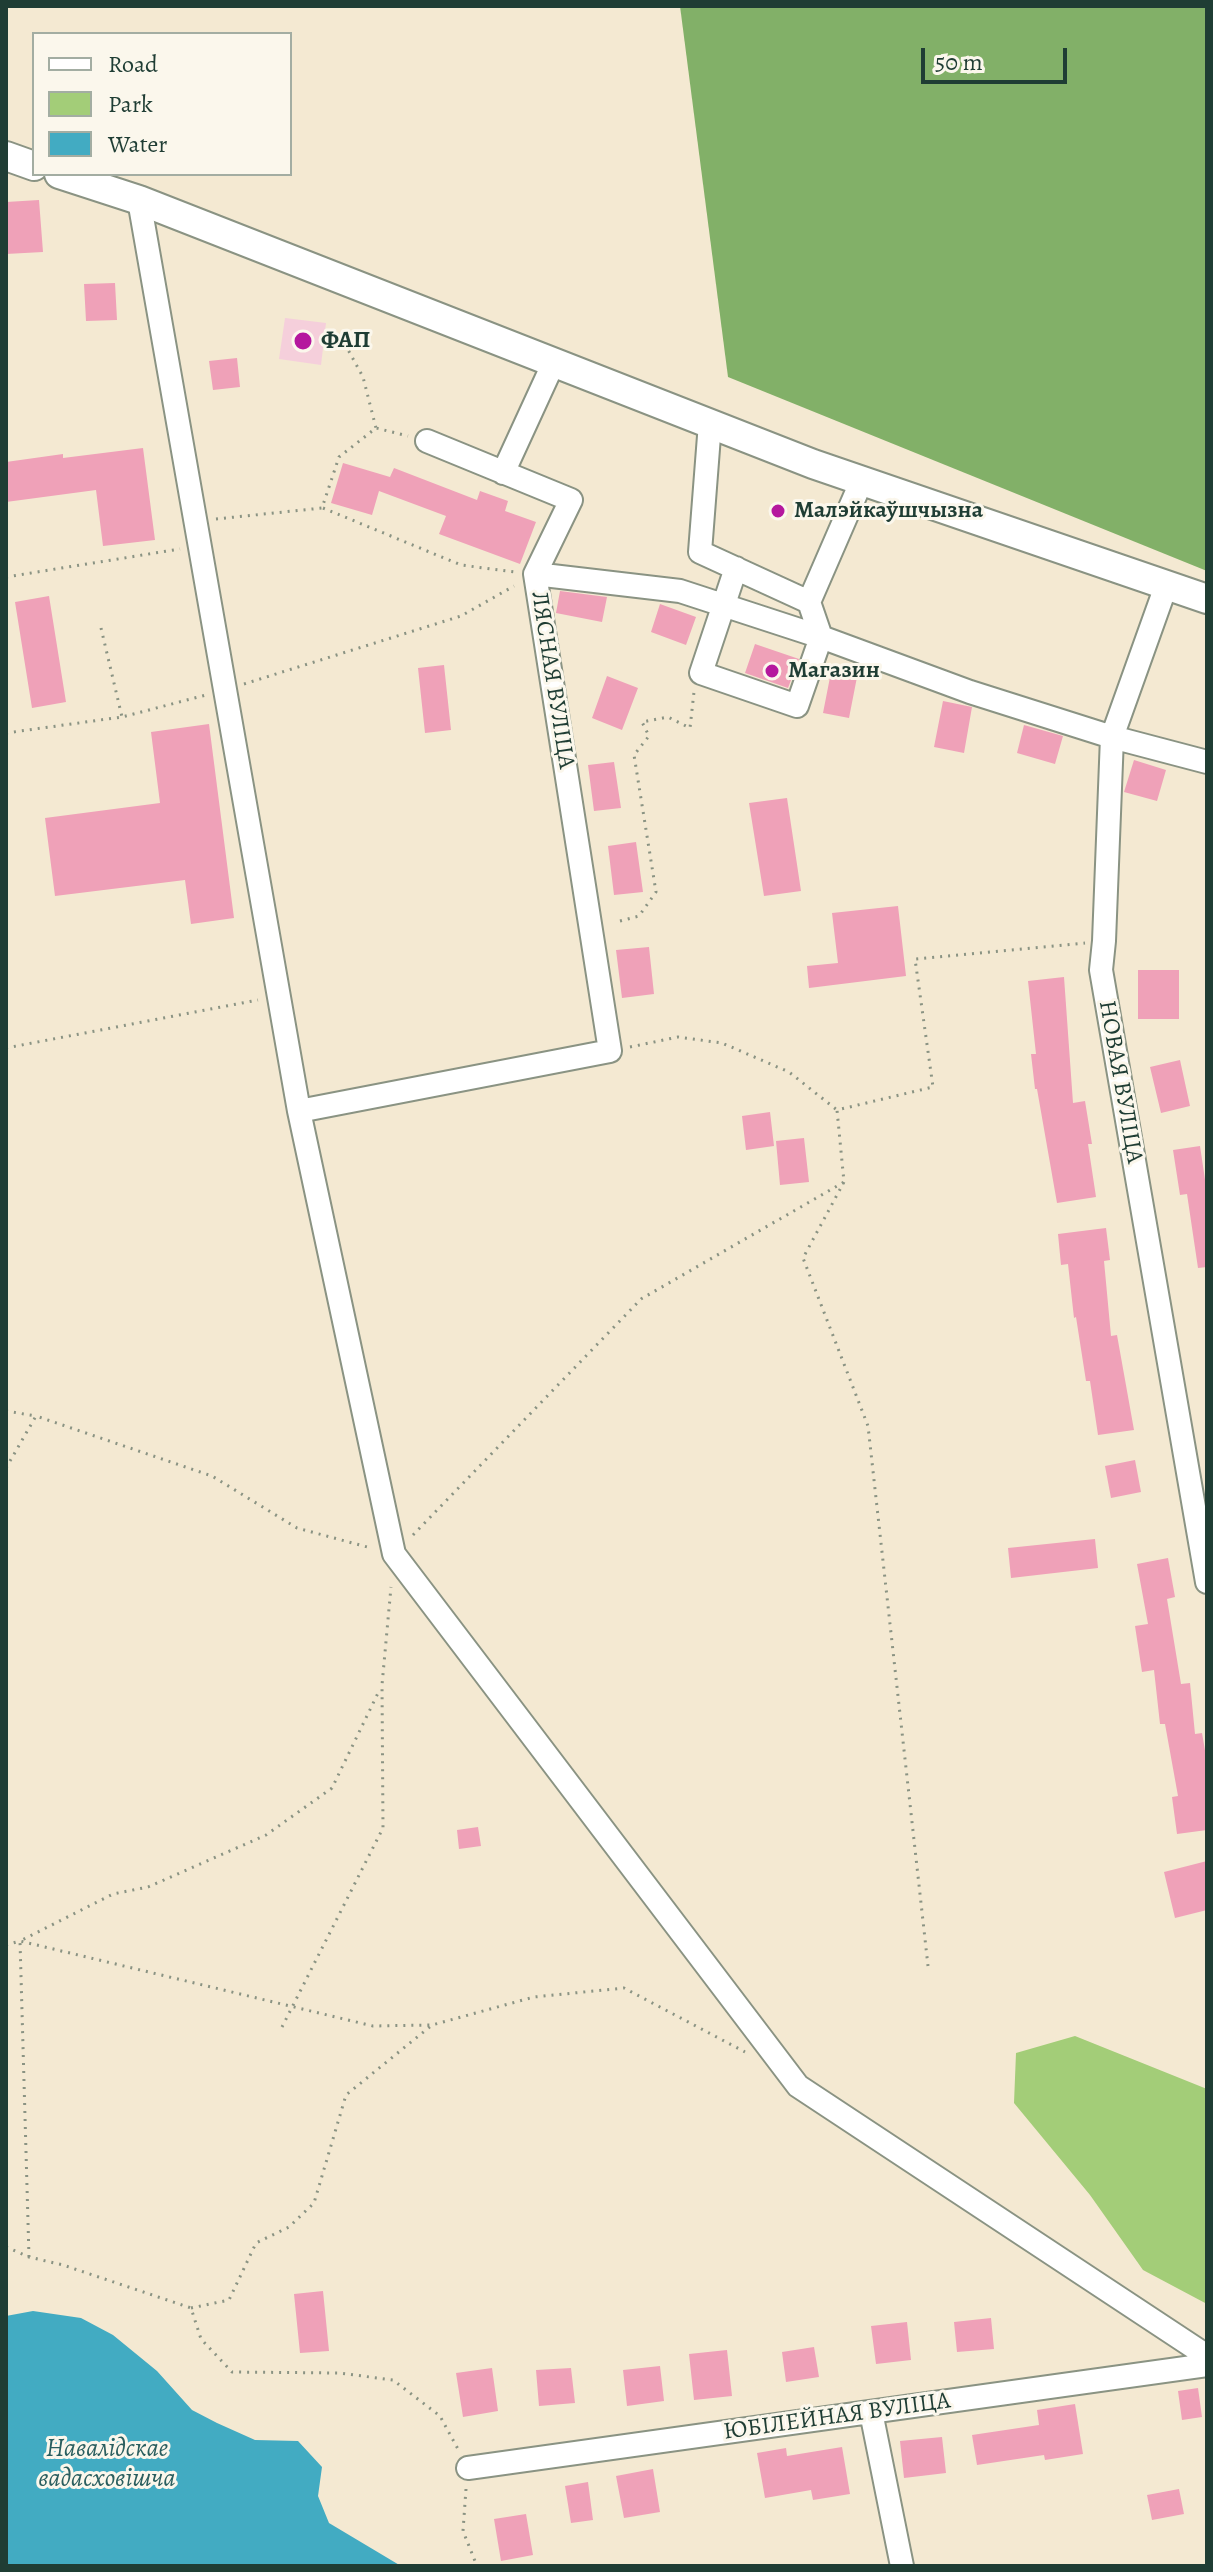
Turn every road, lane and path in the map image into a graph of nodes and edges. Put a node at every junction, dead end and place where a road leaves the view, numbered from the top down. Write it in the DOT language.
graph roads {
  1 [pos="6,156"];
  2 [pos="32,165"];
  3 [pos="65,176"];
  4 [pos="139,200"];
  5 [pos="341,337"];
  6 [pos="554,362"];
  7 [pos="710,423"];
  8 [pos="376,428"];
  9 [pos="427,441"];
  10 [pos="503,473"];
  11 [pos="862,480"];
  12 [pos="322,508"];
  13 [pos="195,522"];
  14 [pos="200,546"];
  15 [pos="736,568"];
  16 [pos="535,574"];
  17 [pos="6,577"];
  18 [pos="1166,586"];
  19 [pos="1207,599"];
  20 [pos="809,602"];
  21 [pos="723,605"];
  22 [pos="101,628"];
  23 [pos="821,637"];
  24 [pos="701,673"];
  25 [pos="225,690"];
  26 [pos="122,717"];
  27 [pos="6,733"];
  28 [pos="1112,737"];
  29 [pos="1207,762"];
  30 [pos="620,921"];
  31 [pos="1104,941"];
  32 [pos="279,996"];
  33 [pos="6,1048"];
  34 [pos="610,1051"];
  35 [pos="837,1110"];
  36 [pos="299,1111"];
  37 [pos="844,1182"];
  38 [pos="6,1411"];
  39 [pos="36,1416"];
  40 [pos="6,1468"];
  41 [pos="394,1554"];
  42 [pos="1207,1582"];
  43 [pos="382,1685"];
  44 [pos="20,1941"];
  45 [pos="6,1945"];
  46 [pos="928,1966"];
  47 [pos="432,2025"];
  48 [pos="282,2027"];
  49 [pos="750,2054"];
  50 [pos="6,2247"];
  51 [pos="29,2257"];
  52 [pos="191,2308"];
  53 [pos="1207,2356"];
  54 [pos="1207,2365"];
  55 [pos="871,2412"];
  56 [pos="468,2468"];
  57 [pos="477,2566"];
  58 [pos="902,2566"];
  1 -- 2 [label="main road"];
  3 -- 4 [label="main road"];
  4 -- 6 [label="main road"];
  4 -- 13 [label="street"];
  5 -- 8 [label="path"];
  6 -- 7 [label="main road"];
  6 -- 10 [label="street"];
  7 -- 11 [label="main road"];
  7 -- 15 [label="street"];
  8 -- 9 [label="path"];
  8 -- 12 [label="path"];
  9 -- 10 [label="street"];
  10 -- 16 [label="street"];
  11 -- 18 [label="main road"];
  11 -- 20 [label="street"];
  12 -- 13 [label="path"];
  12 -- 16 [label="path"];
  13 -- 14 [label="street"];
  14 -- 17 [label="path"];
  14 -- 25 [label="street"];
  15 -- 20 [label="street"];
  15 -- 21 [label="street"];
  16 -- 21 [label="street, ЛЯСНАЯ ВУЛІЦА"];
  16 -- 25 [label="path"];
  16 -- 34 [label="street, ЛЯСНАЯ ВУЛІЦА"];
  18 -- 19 [label="main road"];
  18 -- 28 [label="street, НОВАЯ ВУЛІЦА"];
  20 -- 23 [label="street"];
  21 -- 23 [label="street, ЛЯСНАЯ ВУЛІЦА"];
  21 -- 24 [label="street"];
  22 -- 26 [label="path"];
  23 -- 24 [label="street"];
  23 -- 28 [label="street, ЛЯСНАЯ ВУЛІЦА"];
  24 -- 30 [label="path"];
  25 -- 26 [label="path"];
  25 -- 32 [label="street"];
  26 -- 27 [label="path"];
  28 -- 29 [label="street, ЛЯСНАЯ ВУЛІЦА"];
  28 -- 31 [label="street, НОВАЯ ВУЛІЦА"];
  31 -- 35 [label="path"];
  31 -- 42 [label="street, НОВАЯ ВУЛІЦА"];
  32 -- 33 [label="path"];
  32 -- 36 [label="street"];
  34 -- 35 [label="path"];
  34 -- 36 [label="street"];
  35 -- 37 [label="path"];
  36 -- 41 [label="street"];
  37 -- 41 [label="path"];
  37 -- 46 [label="path"];
  38 -- 39 [label="path"];
  39 -- 40 [label="path"];
  39 -- 41 [label="path"];
  41 -- 43 [label="path"];
  41 -- 53 [label="street"];
  43 -- 44 [label="path"];
  43 -- 48 [label="path"];
  44 -- 45 [label="path"];
  44 -- 47 [label="path"];
  44 -- 51 [label="path"];
  47 -- 49 [label="path"];
  47 -- 52 [label="path"];
  50 -- 51 [label="path"];
  51 -- 52 [label="path"];
  52 -- 56 [label="path"];
  54 -- 55 [label="street, ЮБІЛЕЙНАЯ ВУЛІЦА"];
  55 -- 56 [label="street, ЮБІЛЕЙНАЯ ВУЛІЦА"];
  55 -- 58 [label="street"];
  56 -- 57 [label="path"];
}
